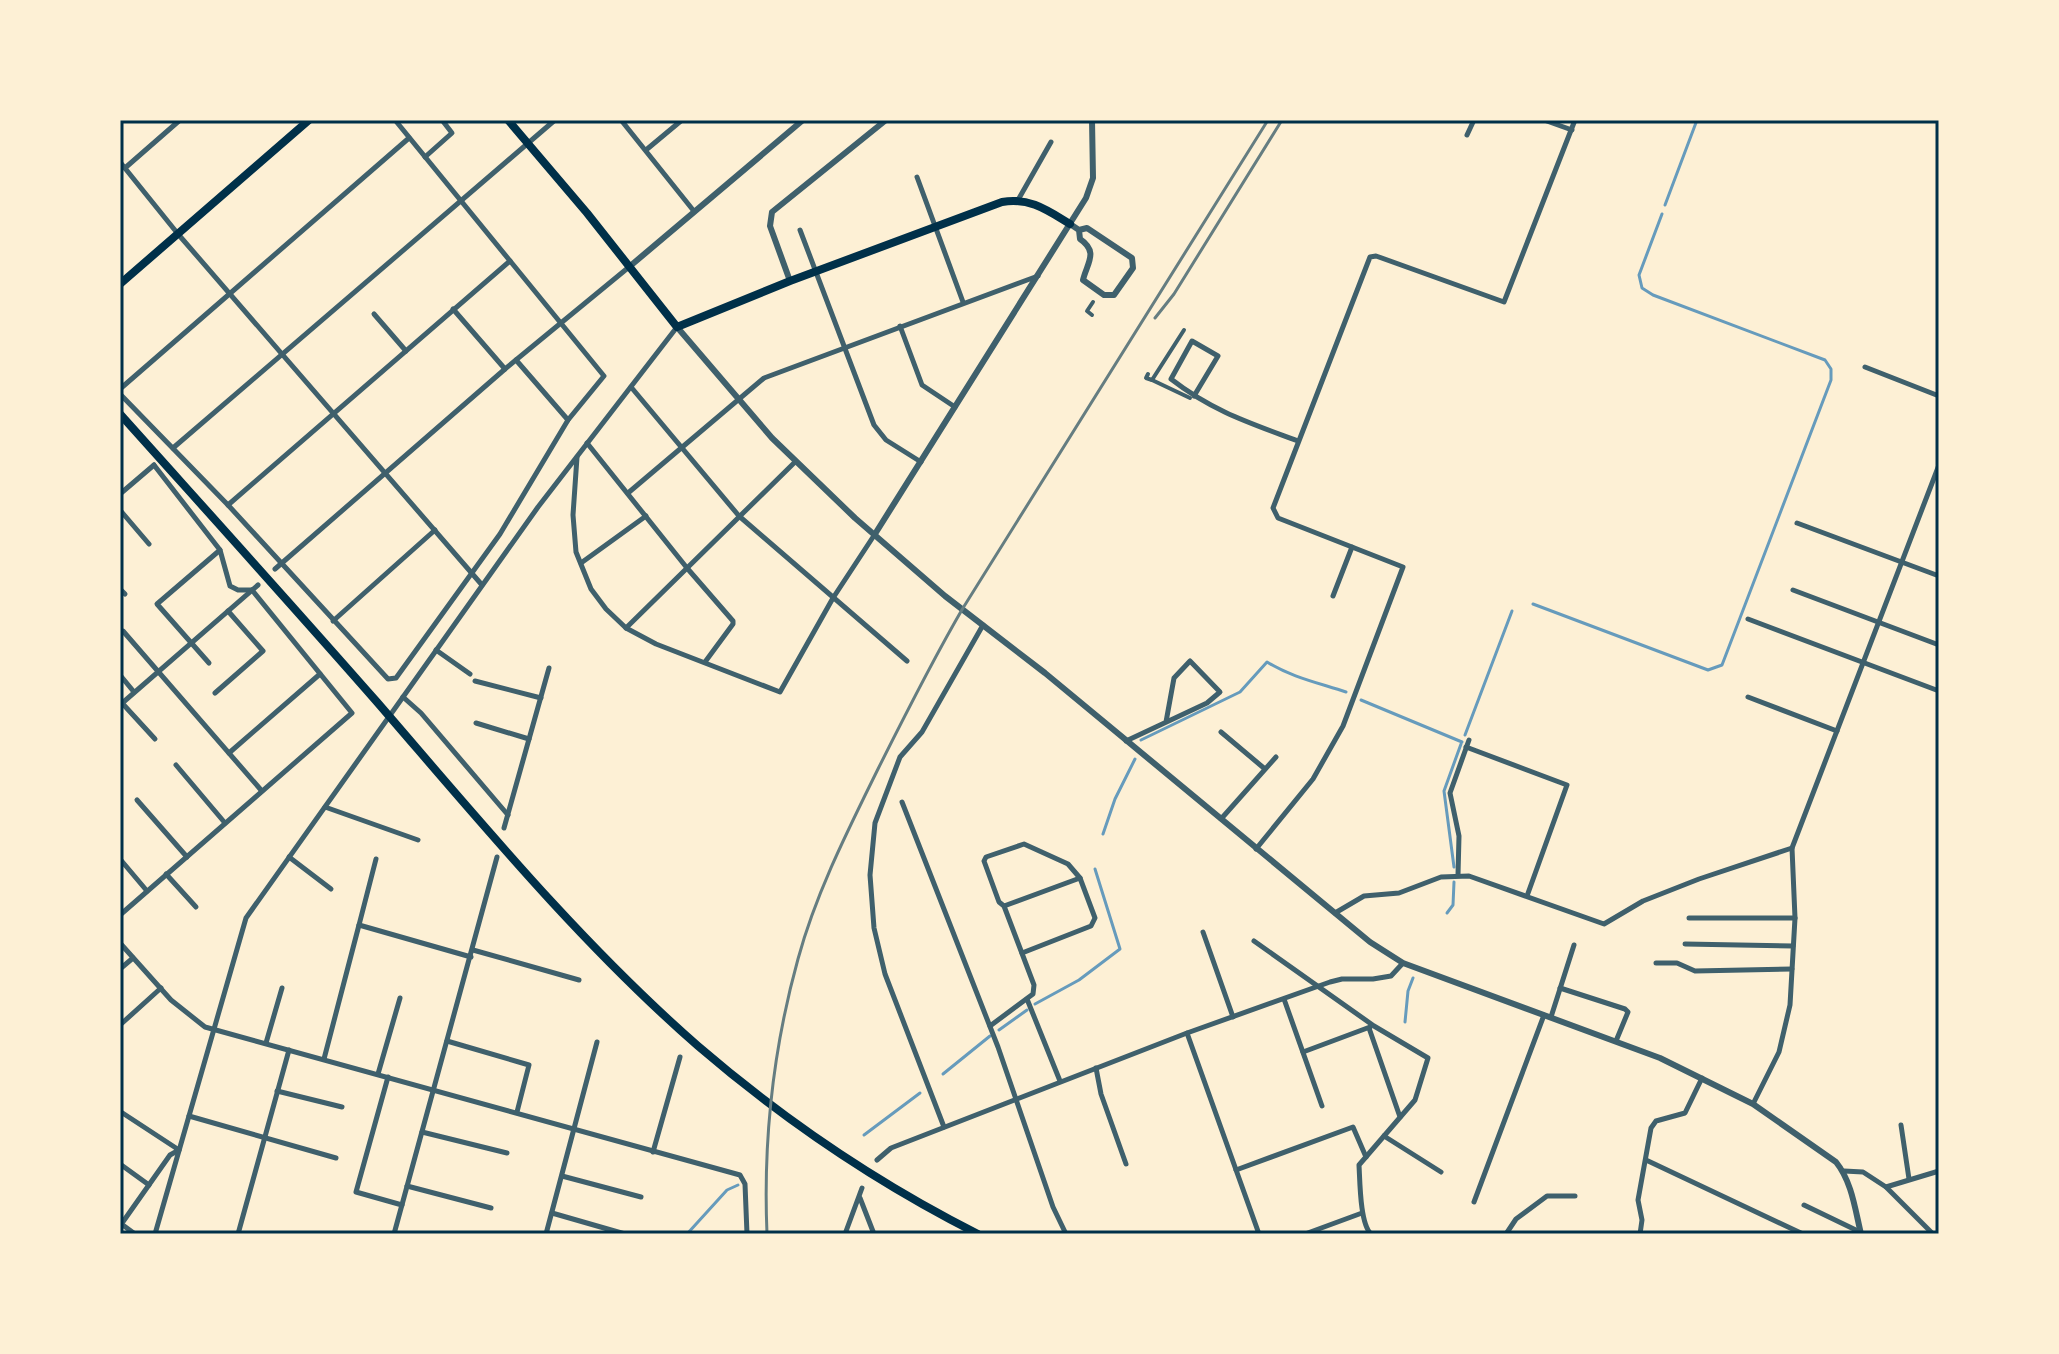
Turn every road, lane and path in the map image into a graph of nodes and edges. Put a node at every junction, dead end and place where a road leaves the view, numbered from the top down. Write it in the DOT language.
graph roads {
  1 [pos="180,120"];
  2 [pos="309,120"];
  3 [pos="395,120"];
  4 [pos="442,120"];
  5 [pos="508,120"];
  6 [pos="555,120"];
  7 [pos="621,120"];
  8 [pos="682,120"];
  9 [pos="803,120"];
  10 [pos="886,120"];
  11 [pos="1092,120"];
  12 [pos="1474,120"];
  13 [pos="1544,120"];
  14 [pos="1575,120"];
  15 [pos="1572,130"];
  16 [pos="1467,135"];
  17 [pos="409,138"];
  18 [pos="1051,142"];
  19 [pos="527,143"];
  20 [pos="646,150"];
  21 [pos="425,157"];
  22 [pos="120,162"];
  23 [pos="125,168"];
  24 [pos="917,177"];
  25 [pos="1018,200"];
  26 [pos="461,201"];
  27 [pos="693,210"];
  28 [pos="1070,224"];
  29 [pos="934,226"];
  30 [pos="800,230"];
  31 [pos="1079,230"];
  32 [pos="178,234"];
  33 [pos="510,261"];
  34 [pos="629,267"];
  35 [pos="815,271"];
  36 [pos="1038,276"];
  37 [pos="790,281"];
  38 [pos="120,284"];
  39 [pos="230,294"];
  40 [pos="963,302"];
  41 [pos="1093,302"];
  42 [pos="453,309"];
  43 [pos="374,314"];
  44 [pos="1092,315"];
  45 [pos="561,323"];
  46 [pos="900,326"];
  47 [pos="677,327"];
  48 [pos="1184,330"];
  49 [pos="844,348"];
  50 [pos="406,351"];
  51 [pos="281,353"];
  52 [pos="516,360"];
  53 [pos="1865,367"];
  54 [pos="505,369"];
  55 [pos="1148,374"];
  56 [pos="1152,380"];
  57 [pos="631,387"];
  58 [pos="120,392"];
  59 [pos="1939,396"];
  60 [pos="1192,397"];
  61 [pos="737,398"];
  62 [pos="955,407"];
  63 [pos="120,414"];
  64 [pos="334,414"];
  65 [pos="568,420"];
  66 [pos="1298,441"];
  67 [pos="587,443"];
  68 [pos="681,446"];
  69 [pos="173,448"];
  70 [pos="577,456"];
  71 [pos="158,462"];
  72 [pos="795,462"];
  73 [pos="921,462"];
  74 [pos="1939,465"];
  75 [pos="385,473"];
  76 [pos="628,493"];
  77 [pos="120,494"];
  78 [pos="228,505"];
  79 [pos="120,510"];
  80 [pos="646,516"];
  81 [pos="739,516"];
  82 [pos="1797,523"];
  83 [pos="435,530"];
  84 [pos="875,534"];
  85 [pos="149,544"];
  86 [pos="1352,547"];
  87 [pos="220,550"];
  88 [pos="1902,562"];
  89 [pos="581,563"];
  90 [pos="281,564"];
  91 [pos="687,568"];
  92 [pos="275,569"];
  93 [pos="472,573"];
  94 [pos="1939,576"];
  95 [pos="258,585"];
  96 [pos="482,585"];
  97 [pos="252,590"];
  98 [pos="1793,590"];
  99 [pos="1333,596"];
  100 [pos="833,598"];
  101 [pos="228,611"];
  102 [pos="1748,619"];
  103 [pos="333,621"];
  104 [pos="1879,622"];
  105 [pos="984,624"];
  106 [pos="626,628"];
  107 [pos="120,633"];
  108 [pos="191,643"];
  109 [pos="1939,645"];
  110 [pos="436,650"];
  111 [pos="907,661"];
  112 [pos="705,662"];
  113 [pos="1863,662"];
  114 [pos="209,663"];
  115 [pos="549,668"];
  116 [pos="159,671"];
  117 [pos="320,674"];
  118 [pos="470,674"];
  119 [pos="120,675"];
  120 [pos="475,681"];
  121 [pos="1939,691"];
  122 [pos="134,692"];
  123 [pos="215,693"];
  124 [pos="403,697"];
  125 [pos="1748,697"];
  126 [pos="541,698"];
  127 [pos="121,704"];
  128 [pos="1166,722"];
  129 [pos="476,723"];
  130 [pos="1837,731"];
  131 [pos="1221,732"];
  132 [pos="155,739"];
  133 [pos="529,739"];
  134 [pos="1469,740"];
  135 [pos="1126,741"];
  136 [pos="1466,747"];
  137 [pos="229,753"];
  138 [pos="1276,757"];
  139 [pos="176,765"];
  140 [pos="1265,769"];
  141 [pos="261,790"];
  142 [pos="137,800"];
  143 [pos="902,802"];
  144 [pos="324,807"];
  145 [pos="508,815"];
  146 [pos="1221,819"];
  147 [pos="225,823"];
  148 [pos="504,828"];
  149 [pos="418,840"];
  150 [pos="1792,848"];
  151 [pos="1256,849"];
  152 [pos="187,857"];
  153 [pos="289,857"];
  154 [pos="497,857"];
  155 [pos="120,859"];
  156 [pos="376,859"];
  157 [pos="166,874"];
  158 [pos="1458,875"];
  159 [pos="1080,878"];
  160 [pos="331,889"];
  161 [pos="147,891"];
  162 [pos="1527,896"];
  163 [pos="1004,906"];
  164 [pos="196,907"];
  165 [pos="1335,913"];
  166 [pos="120,915"];
  167 [pos="1689,918"];
  168 [pos="1795,918"];
  169 [pos="359,925"];
  170 [pos="1203,932"];
  171 [pos="1254,941"];
  172 [pos="120,943"];
  173 [pos="1685,944"];
  174 [pos="1574,945"];
  175 [pos="1793,946"];
  176 [pos="472,953"];
  177 [pos="1022,953"];
  178 [pos="133,958"];
  179 [pos="1403,963"];
  180 [pos="1656,963"];
  181 [pos="120,969"];
  182 [pos="1792,969"];
  183 [pos="579,980"];
  184 [pos="1318,986"];
  185 [pos="161,988"];
  186 [pos="282,988"];
  187 [pos="1560,988"];
  188 [pos="400,998"];
  189 [pos="1027,999"];
  190 [pos="1284,999"];
  191 [pos="1548,1016"];
  192 [pos="1233,1017"];
  193 [pos="120,1025"];
  194 [pos="990,1026"];
  195 [pos="1371,1027"];
  196 [pos="214,1029"];
  197 [pos="1187,1033"];
  198 [pos="447,1041"];
  199 [pos="1616,1041"];
  200 [pos="597,1042"];
  201 [pos="266,1043"];
  202 [pos="289,1050"];
  203 [pos="1303,1052"];
  204 [pos="680,1057"];
  205 [pos="324,1059"];
  206 [pos="1096,1068"];
  207 [pos="378,1074"];
  208 [pos="388,1077"];
  209 [pos="1702,1078"];
  210 [pos="1060,1081"];
  211 [pos="434,1089"];
  212 [pos="276,1091"];
  213 [pos="1015,1098"];
  214 [pos="1753,1104"];
  215 [pos="1322,1106"];
  216 [pos="342,1107"];
  217 [pos="121,1112"];
  218 [pos="517,1112"];
  219 [pos="189,1116"];
  220 [pos="1401,1118"];
  221 [pos="1901,1125"];
  222 [pos="944,1127"];
  223 [pos="576,1128"];
  224 [pos="422,1132"];
  225 [pos="1384,1136"];
  226 [pos="264,1138"];
  227 [pos="179,1150"];
  228 [pos="653,1152"];
  229 [pos="507,1153"];
  230 [pos="1366,1157"];
  231 [pos="336,1158"];
  232 [pos="877,1160"];
  233 [pos="1646,1160"];
  234 [pos="120,1164"];
  235 [pos="1126,1164"];
  236 [pos="1236,1170"];
  237 [pos="1844,1171"];
  238 [pos="1939,1171"];
  239 [pos="1441,1172"];
  240 [pos="562,1176"];
  241 [pos="1909,1179"];
  242 [pos="149,1185"];
  243 [pos="407,1186"];
  244 [pos="1886,1187"];
  245 [pos="862,1188"];
  246 [pos="1575,1196"];
  247 [pos="641,1197"];
  248 [pos="860,1197"];
  249 [pos="1474,1202"];
  250 [pos="402,1205"];
  251 [pos="1804,1205"];
  252 [pos="491,1208"];
  253 [pos="552,1213"];
  254 [pos="1362,1213"];
  255 [pos="120,1224"];
  256 [pos="1308,1233"];
  257 [pos="1860,1233"];
  258 [pos="135,1234"];
  259 [pos="155,1234"];
  260 [pos="238,1234"];
  261 [pos="394,1234"];
  262 [pos="546,1234"];
  263 [pos="625,1234"];
  264 [pos="747,1234"];
  265 [pos="845,1234"];
  266 [pos="874,1234"];
  267 [pos="978,1234"];
  268 [pos="1066,1234"];
  269 [pos="1259,1234"];
  270 [pos="1371,1234"];
  271 [pos="1506,1234"];
  272 [pos="1640,1234"];
  273 [pos="1803,1234"];
  274 [pos="1933,1234"];
  1 -- 23 [label="street"];
  2 -- 32 [label="main road"];
  3 -- 17 [label="street"];
  4 -- 21 [label="street"];
  5 -- 19 [label="main road"];
  6 -- 19 [label="street"];
  7 -- 20 [label="street"];
  8 -- 20 [label="street"];
  9 -- 27 [label="street"];
  10 -- 37 [label="street"];
  11 -- 28 [label="street"];
  12 -- 16 [label="street"];
  13 -- 15 [label="street"];
  14 -- 15 [label="street"];
  15 -- 66 [label="street"];
  17 -- 21 [label="street"];
  17 -- 39 [label="street"];
  18 -- 25 [label="street"];
  19 -- 26 [label="street"];
  19 -- 34 [label="main road"];
  20 -- 27 [label="street"];
  21 -- 26 [label="street"];
  22 -- 23 [label="street"];
  23 -- 32 [label="street"];
  24 -- 29 [label="street"];
  25 -- 28 [label="main road"];
  25 -- 29 [label="main road"];
  26 -- 33 [label="street"];
  26 -- 51 [label="street"];
  27 -- 34 [label="street"];
  28 -- 31 [label="street"];
  28 -- 36 [label="street"];
  29 -- 35 [label="main road"];
  29 -- 40 [label="street"];
  30 -- 35 [label="street"];
  31 -- 31 [label="street"];
  32 -- 38 [label="main road"];
  32 -- 39 [label="street"];
  33 -- 42 [label="street"];
  33 -- 45 [label="street"];
  34 -- 45 [label="street"];
  34 -- 47 [label="main road"];
  35 -- 37 [label="main road"];
  35 -- 49 [label="street"];
  36 -- 40 [label="street"];
  36 -- 62 [label="street"];
  37 -- 47 [label="main road"];
  39 -- 51 [label="street"];
  39 -- 58 [label="street"];
  40 -- 46 [label="street"];
  41 -- 44 [label="street"];
  42 -- 50 [label="street"];
  42 -- 54 [label="street"];
  43 -- 50 [label="street"];
  45 -- 52 [label="street"];
  45 -- 65 [label="street"];
  46 -- 49 [label="street"];
  46 -- 62 [label="street"];
  47 -- 57 [label="street"];
  47 -- 61 [label="street"];
  48 -- 56 [label="street"];
  49 -- 61 [label="street"];
  49 -- 73 [label="street"];
  50 -- 64 [label="street"];
  51 -- 64 [label="street"];
  51 -- 69 [label="street"];
  52 -- 54 [label="street"];
  52 -- 65 [label="street"];
  53 -- 59 [label="street"];
  54 -- 75 [label="street"];
  55 -- 56 [label="street"];
  56 -- 60 [label="street"];
  57 -- 67 [label="street"];
  57 -- 68 [label="street"];
  58 -- 69 [label="street"];
  60 -- 60 [label="street"];
  60 -- 66 [label="street"];
  61 -- 68 [label="street"];
  61 -- 72 [label="street"];
  62 -- 73 [label="street"];
  63 -- 71 [label="main road"];
  64 -- 75 [label="street"];
  64 -- 78 [label="street"];
  65 -- 93 [label="street"];
  66 -- 86 [label="street"];
  67 -- 70 [label="street"];
  67 -- 76 [label="street"];
  68 -- 76 [label="street"];
  68 -- 81 [label="street"];
  69 -- 78 [label="street"];
  70 -- 89 [label="street"];
  70 -- 96 [label="street"];
  71 -- 77 [label="street"];
  71 -- 87 [label="street"];
  71 -- 267 [label="main road"];
  72 -- 81 [label="street"];
  72 -- 84 [label="street"];
  73 -- 84 [label="street"];
  74 -- 88 [label="street"];
  75 -- 83 [label="street"];
  75 -- 90 [label="street"];
  76 -- 80 [label="street"];
  78 -- 90 [label="street"];
  79 -- 85 [label="street"];
  80 -- 89 [label="street"];
  80 -- 91 [label="street"];
  81 -- 91 [label="street"];
  81 -- 100 [label="street"];
  82 -- 88 [label="street"];
  83 -- 93 [label="street"];
  83 -- 103 [label="street"];
  84 -- 100 [label="street"];
  84 -- 105 [label="street"];
  86 -- 99 [label="street"];
  86 -- 151 [label="street"];
  87 -- 97 [label="street"];
  87 -- 108 [label="street"];
  88 -- 94 [label="street"];
  88 -- 104 [label="street"];
  89 -- 106 [label="street"];
  90 -- 92 [label="street"];
  90 -- 103 [label="street"];
  91 -- 106 [label="street"];
  91 -- 112 [label="street"];
  93 -- 96 [label="street"];
  93 -- 103 [label="street"];
  95 -- 97 [label="street"];
  96 -- 110 [label="street"];
  97 -- 101 [label="street"];
  97 -- 117 [label="street"];
  98 -- 104 [label="street"];
  100 -- 111 [label="street"];
  100 -- 112 [label="street"];
  101 -- 108 [label="street"];
  101 -- 123 [label="street"];
  102 -- 113 [label="street"];
  104 -- 109 [label="street"];
  104 -- 113 [label="street"];
  105 -- 135 [label="street"];
  105 -- 222 [label="street"];
  106 -- 112 [label="street"];
  107 -- 116 [label="street"];
  108 -- 114 [label="street"];
  108 -- 116 [label="street"];
  110 -- 118 [label="street"];
  110 -- 124 [label="street"];
  113 -- 121 [label="street"];
  113 -- 130 [label="street"];
  115 -- 126 [label="street"];
  116 -- 122 [label="street"];
  116 -- 137 [label="street"];
  117 -- 137 [label="street"];
  117 -- 141 [label="street"];
  119 -- 122 [label="street"];
  120 -- 126 [label="street"];
  122 -- 127 [label="street"];
  124 -- 144 [label="street"];
  124 -- 145 [label="street"];
  125 -- 130 [label="street"];
  126 -- 133 [label="street"];
  127 -- 132 [label="street"];
  128 -- 128 [label="street"];
  128 -- 135 [label="street"];
  129 -- 133 [label="street"];
  130 -- 150 [label="street"];
  131 -- 140 [label="street"];
  133 -- 145 [label="street"];
  134 -- 136 [label="street"];
  135 -- 146 [label="street"];
  136 -- 158 [label="street"];
  136 -- 162 [label="street"];
  137 -- 141 [label="street"];
  138 -- 140 [label="street"];
  139 -- 147 [label="street"];
  140 -- 146 [label="street"];
  141 -- 147 [label="street"];
  142 -- 152 [label="street"];
  143 -- 194 [label="street"];
  144 -- 149 [label="street"];
  144 -- 153 [label="street"];
  145 -- 148 [label="street"];
  146 -- 151 [label="street"];
  147 -- 152 [label="street"];
  150 -- 162 [label="street"];
  150 -- 168 [label="street"];
  151 -- 165 [label="street"];
  152 -- 157 [label="street"];
  153 -- 160 [label="street"];
  153 -- 196 [label="street"];
  154 -- 176 [label="street"];
  155 -- 161 [label="street"];
  156 -- 169 [label="street"];
  157 -- 161 [label="street"];
  157 -- 164 [label="street"];
  158 -- 162 [label="street"];
  158 -- 165 [label="street"];
  159 -- 163 [label="street"];
  159 -- 163 [label="street"];
  159 -- 177 [label="street"];
  161 -- 166 [label="street"];
  163 -- 177 [label="street"];
  165 -- 179 [label="street"];
  167 -- 168 [label="street"];
  168 -- 175 [label="street"];
  169 -- 176 [label="street"];
  169 -- 205 [label="street"];
  170 -- 192 [label="street"];
  171 -- 184 [label="street"];
  172 -- 178 [label="street"];
  173 -- 175 [label="street"];
  174 -- 187 [label="street"];
  175 -- 182 [label="street"];
  176 -- 183 [label="street"];
  176 -- 198 [label="street"];
  177 -- 189 [label="street"];
  178 -- 181 [label="street"];
  178 -- 185 [label="street"];
  179 -- 184 [label="street"];
  179 -- 191 [label="street"];
  180 -- 182 [label="street"];
  182 -- 214 [label="street"];
  184 -- 190 [label="street"];
  184 -- 195 [label="street"];
  185 -- 193 [label="street"];
  185 -- 196 [label="street"];
  186 -- 201 [label="street"];
  187 -- 191 [label="street"];
  187 -- 199 [label="street"];
  188 -- 207 [label="street"];
  189 -- 194 [label="street"];
  189 -- 210 [label="street"];
  190 -- 192 [label="street"];
  190 -- 203 [label="street"];
  191 -- 199 [label="street"];
  191 -- 249 [label="street"];
  192 -- 197 [label="street"];
  194 -- 213 [label="street"];
  195 -- 203 [label="street"];
  195 -- 220 [label="street"];
  195 -- 220 [label="street"];
  196 -- 201 [label="street"];
  196 -- 219 [label="street"];
  197 -- 206 [label="street"];
  197 -- 236 [label="street"];
  198 -- 211 [label="street"];
  198 -- 218 [label="street"];
  199 -- 209 [label="street"];
  200 -- 223 [label="street"];
  201 -- 202 [label="street"];
  202 -- 205 [label="street"];
  202 -- 212 [label="street"];
  203 -- 215 [label="street"];
  204 -- 228 [label="street"];
  205 -- 207 [label="street"];
  206 -- 210 [label="street"];
  206 -- 235 [label="street"];
  207 -- 208 [label="street"];
  208 -- 211 [label="street"];
  208 -- 250 [label="street"];
  209 -- 214 [label="street"];
  209 -- 233 [label="street"];
  210 -- 213 [label="street"];
  211 -- 218 [label="street"];
  211 -- 224 [label="street"];
  212 -- 216 [label="street"];
  212 -- 226 [label="street"];
  213 -- 222 [label="street"];
  213 -- 268 [label="street"];
  214 -- 237 [label="street"];
  217 -- 227 [label="street"];
  218 -- 223 [label="street"];
  219 -- 226 [label="street"];
  219 -- 227 [label="street"];
  220 -- 225 [label="street"];
  221 -- 241 [label="street"];
  222 -- 232 [label="street"];
  223 -- 228 [label="street"];
  223 -- 240 [label="street"];
  224 -- 229 [label="street"];
  224 -- 243 [label="street"];
  225 -- 230 [label="street"];
  225 -- 239 [label="street"];
  226 -- 231 [label="street"];
  226 -- 260 [label="street"];
  227 -- 242 [label="street"];
  227 -- 259 [label="street"];
  228 -- 264 [label="street"];
  230 -- 236 [label="street"];
  230 -- 254 [label="street"];
  233 -- 272 [label="street"];
  233 -- 273 [label="street"];
  234 -- 242 [label="street"];
  236 -- 269 [label="street"];
  237 -- 244 [label="street"];
  237 -- 257 [label="street"];
  238 -- 241 [label="street"];
  240 -- 247 [label="street"];
  240 -- 253 [label="street"];
  241 -- 244 [label="street"];
  242 -- 255 [label="street"];
  243 -- 250 [label="street"];
  243 -- 252 [label="street"];
  244 -- 274 [label="street"];
  245 -- 248 [label="street"];
  246 -- 271 [label="street"];
  248 -- 265 [label="street"];
  248 -- 266 [label="street"];
  250 -- 261 [label="street"];
  251 -- 257 [label="street"];
  253 -- 262 [label="street"];
  253 -- 263 [label="street"];
  254 -- 256 [label="street"];
  254 -- 270 [label="street"];
  255 -- 258 [label="street"];
}
